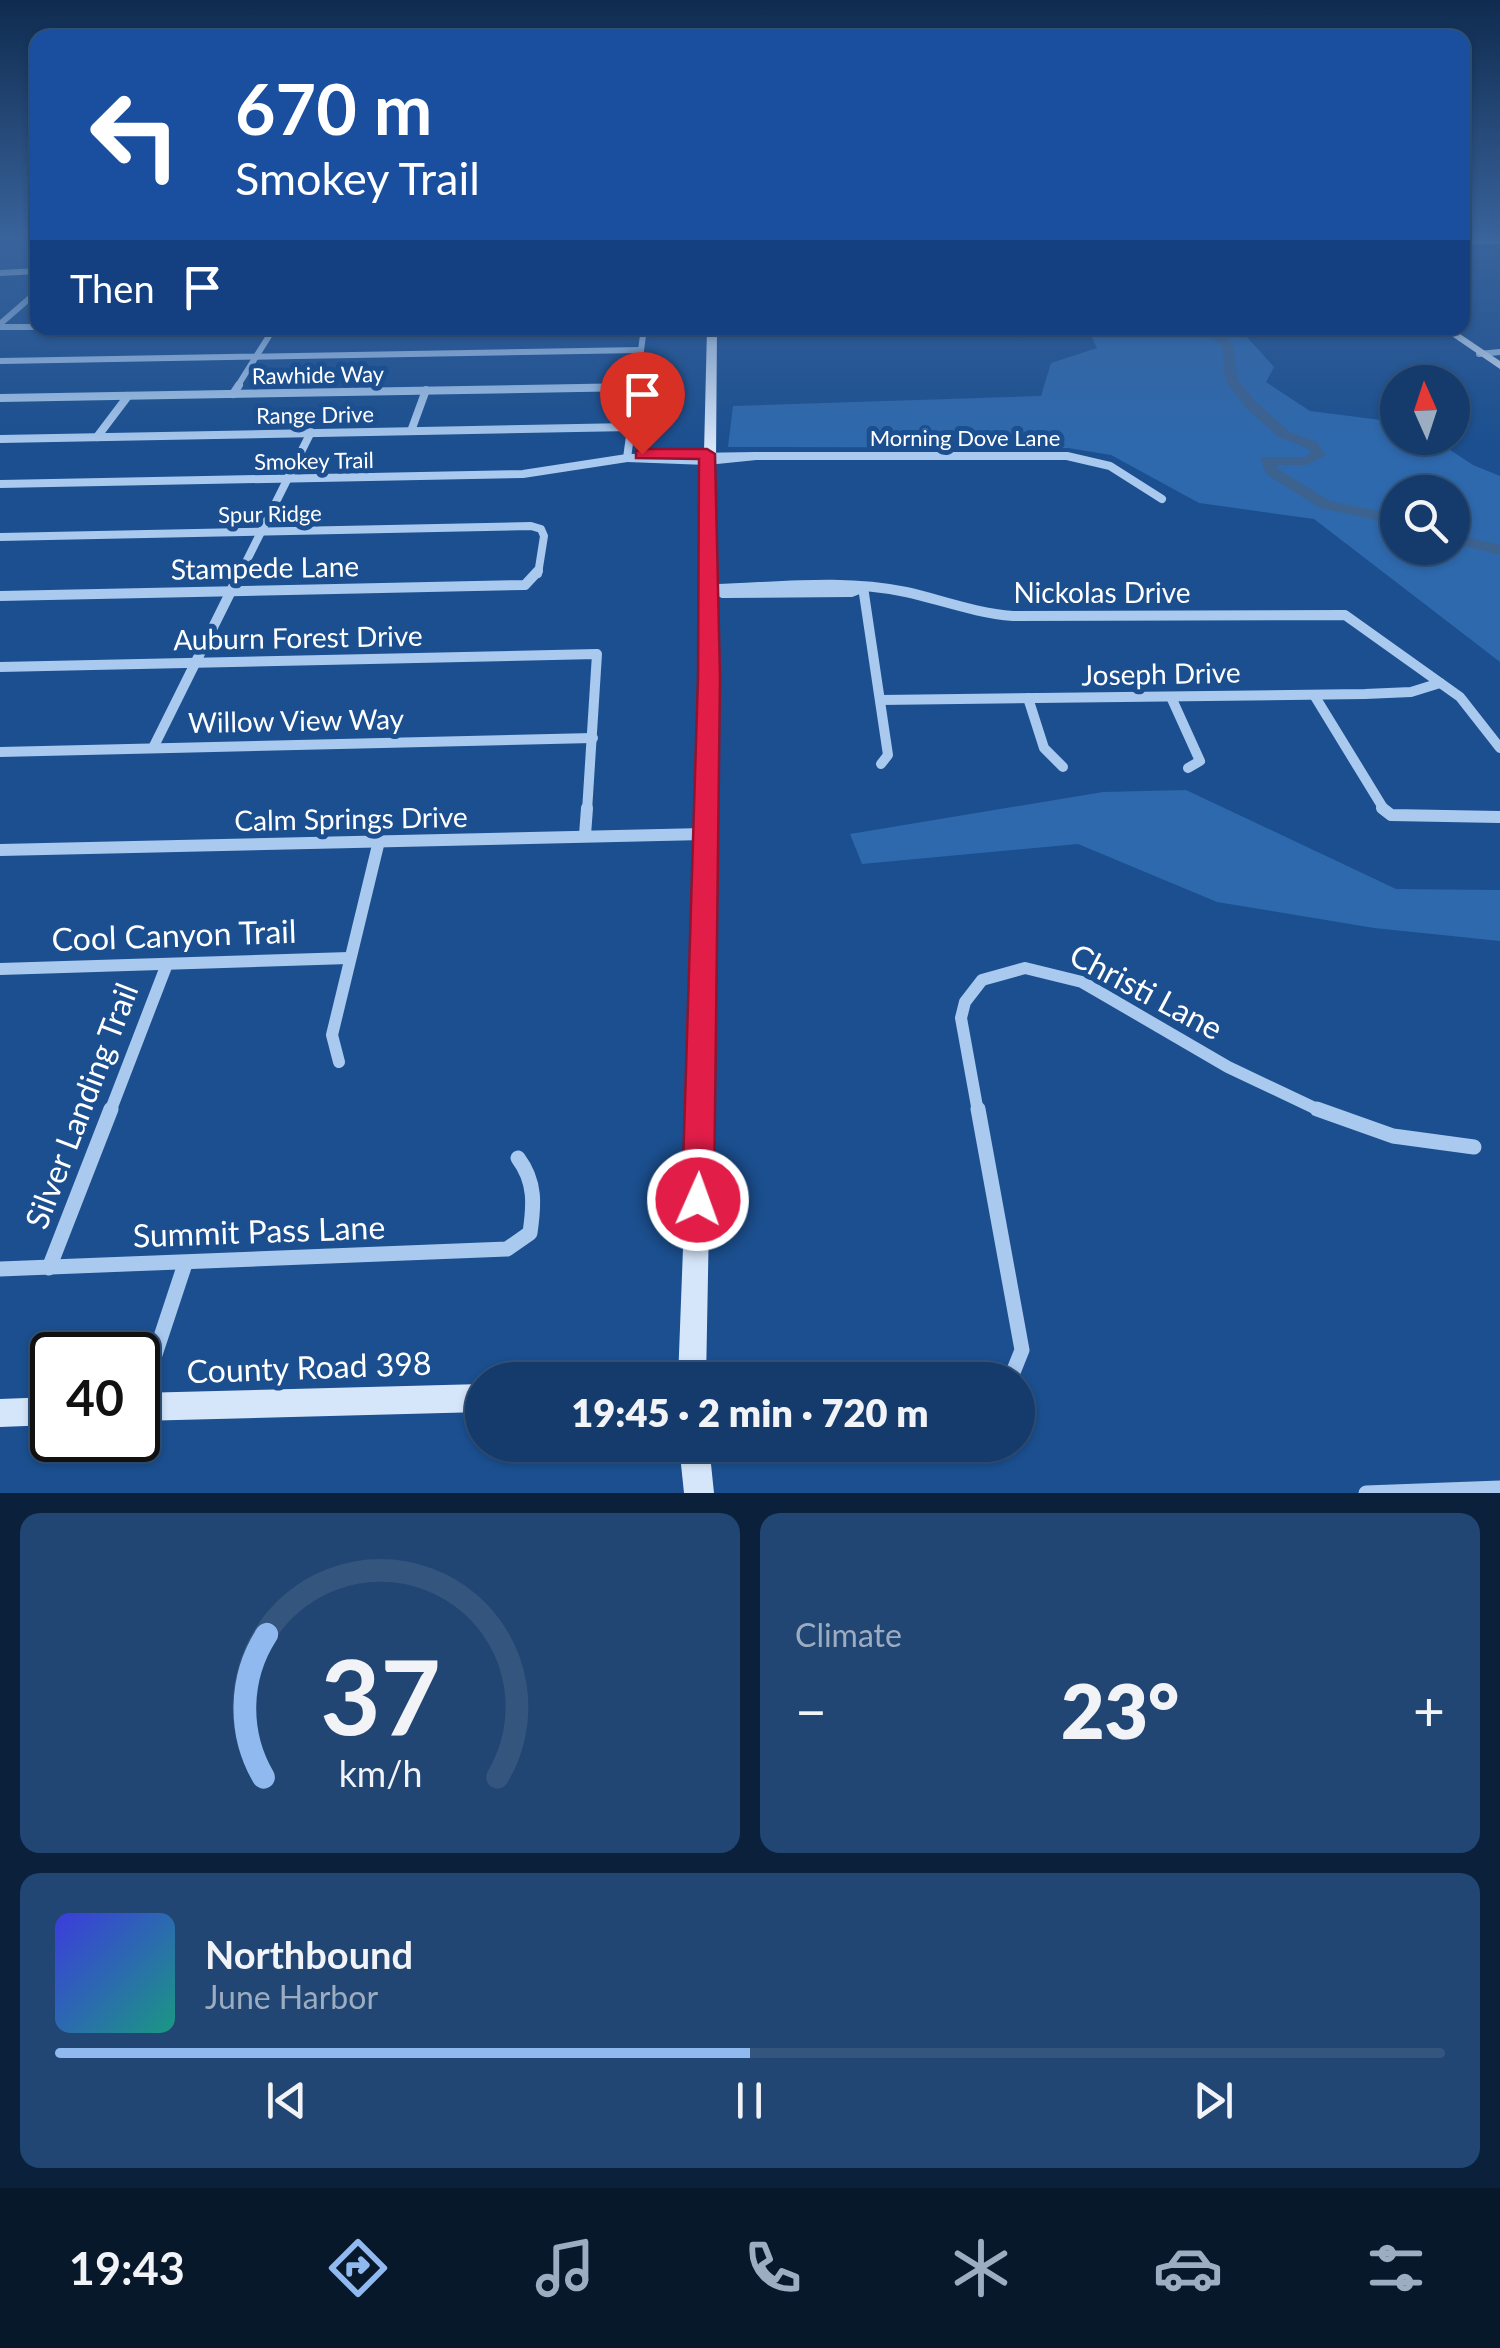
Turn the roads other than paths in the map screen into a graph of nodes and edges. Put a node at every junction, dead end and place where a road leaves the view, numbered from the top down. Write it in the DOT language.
graph roads {
  1 [pos="18,309"];
  2 [pos="0,326"];
  3 [pos="30,327"];
  4 [pos="270,335"];
  5 [pos="643,335"];
  6 [pos="712,335"];
  7 [pos="1454,335"];
  8 [pos="641,350"];
  9 [pos="1500,352"];
  10 [pos="1479,354"];
  11 [pos="256,356"];
  12 [pos="0,361"];
  13 [pos="1500,366"];
  14 [pos="636,387"];
  15 [pos="426,390"];
  16 [pos="233,394"];
  17 [pos="128,396"];
  18 [pos="0,398"];
  19 [pos="630,427"];
  20 [pos="411,431"];
  21 [pos="310,432"];
  22 [pos="97,437"];
  23 [pos="0,439"];
  24 [pos="707,457"];
  25 [pos="627,458"];
  26 [pos="288,479"];
  27 [pos="0,484"];
  28 [pos="1162,498"];
  29 [pos="262,532"];
  30 [pos="0,537"];
  31 [pos="530,584"];
  32 [pos="864,587"];
  33 [pos="713,589"];
  34 [pos="232,592"];
  35 [pos="0,596"];
  36 [pos="196,662"];
  37 [pos="0,666"];
  38 [pos="1440,683"];
  39 [pos="1314,695"];
  40 [pos="1171,697"];
  41 [pos="1028,698"];
  42 [pos="880,700"];
  43 [pos="592,738"];
  44 [pos="154,746"];
  45 [pos="1500,748"];
  46 [pos="0,752"];
  47 [pos="881,764"];
  48 [pos="1063,767"];
  49 [pos="1188,768"];
  50 [pos="1500,817"];
  51 [pos="704,834"];
  52 [pos="584,835"];
  53 [pos="379,841"];
  54 [pos="0,850"];
  55 [pos="349,958"];
  56 [pos="167,964"];
  57 [pos="0,969"];
  58 [pos="339,1062"];
  59 [pos="1474,1148"];
  60 [pos="518,1158"];
  61 [pos="185,1264"];
  62 [pos="49,1268"];
  63 [pos="0,1269"];
  64 [pos="160,1340"];
  65 [pos="693,1362"];
  66 [pos="1017,1362"];
  67 [pos="465,1398"];
  68 [pos="160,1406"];
  69 [pos="30,1412"];
  70 [pos="0,1413"];
  71 [pos="696,1462"];
  72 [pos="1497,1490"];
  73 [pos="699,1493"];
  74 [pos="1366,1493"];
  1 -- 2 [label="street"];
  2 -- 3 [label="street"];
  4 -- 11 [label="street"];
  5 -- 8 [label="street"];
  6 -- 24 [label="street"];
  7 -- 10 [label="street"];
  8 -- 11 [label="street"];
  8 -- 14 [label="street"];
  9 -- 10 [label="street"];
  10 -- 13 [label="street"];
  11 -- 12 [label="street"];
  11 -- 16 [label="street"];
  14 -- 15 [label="street, Rawhide Way"];
  14 -- 19 [label="street"];
  15 -- 16 [label="street, Rawhide Way"];
  15 -- 20 [label="street"];
  16 -- 17 [label="street, Rawhide Way"];
  17 -- 18 [label="street, Rawhide Way"];
  17 -- 22 [label="street"];
  19 -- 20 [label="street, Range Drive"];
  19 -- 25 [label="street"];
  20 -- 21 [label="street, Range Drive"];
  21 -- 22 [label="street, Range Drive"];
  21 -- 26 [label="street"];
  22 -- 23 [label="street, Range Drive"];
  24 -- 25 [label="street, Smokey Trail"];
  24 -- 28 [label="street, Morning Dove Lane"];
  24 -- 33 [label="street"];
  25 -- 26 [label="street, Smokey Trail"];
  26 -- 27 [label="street, Smokey Trail"];
  26 -- 29 [label="street"];
  29 -- 30 [label="street, Spur Ridge"];
  29 -- 31 [label="street, Spur Ridge"];
  29 -- 34 [label="street"];
  31 -- 34 [label="street, Stampede Lane"];
  32 -- 33 [label="street, Nickolas Drive"];
  32 -- 38 [label="street, Nickolas Drive"];
  32 -- 42 [label="street"];
  33 -- 51 [label="street"];
  34 -- 35 [label="street, Stampede Lane"];
  34 -- 36 [label="street"];
  36 -- 37 [label="street, Auburn Forest Drive"];
  36 -- 43 [label="street, Auburn Forest Drive"];
  36 -- 44 [label="street"];
  38 -- 39 [label="street, Joseph Drive"];
  38 -- 45 [label="street"];
  39 -- 40 [label="street, Joseph Drive"];
  39 -- 50 [label="street"];
  40 -- 41 [label="street, Joseph Drive"];
  40 -- 49 [label="street"];
  41 -- 42 [label="street, Joseph Drive"];
  41 -- 48 [label="street"];
  42 -- 47 [label="street"];
  43 -- 44 [label="street, Willow View Way"];
  43 -- 52 [label="street"];
  44 -- 46 [label="street, Willow View Way"];
  51 -- 52 [label="street, Calm Springs Drive"];
  51 -- 65 [label="street"];
  52 -- 53 [label="street, Calm Springs Drive"];
  53 -- 54 [label="street, Calm Springs Drive"];
  53 -- 55 [label="street"];
  55 -- 56 [label="street, Cool Canyon Trail"];
  55 -- 58 [label="street"];
  56 -- 57 [label="street, Cool Canyon Trail"];
  56 -- 62 [label="street, Silver Landing Trail"];
  59 -- 66 [label="street, Christi Lane"];
  60 -- 61 [label="street, Summit Pass Lane"];
  61 -- 62 [label="street, Summit Pass Lane"];
  61 -- 64 [label="street"];
  62 -- 63 [label="street, Summit Pass Lane"];
  67 -- 68 [label="street, County Road 398"];
  69 -- 70 [label="street"];
  71 -- 73 [label="street"];
  72 -- 74 [label="street"];
}
